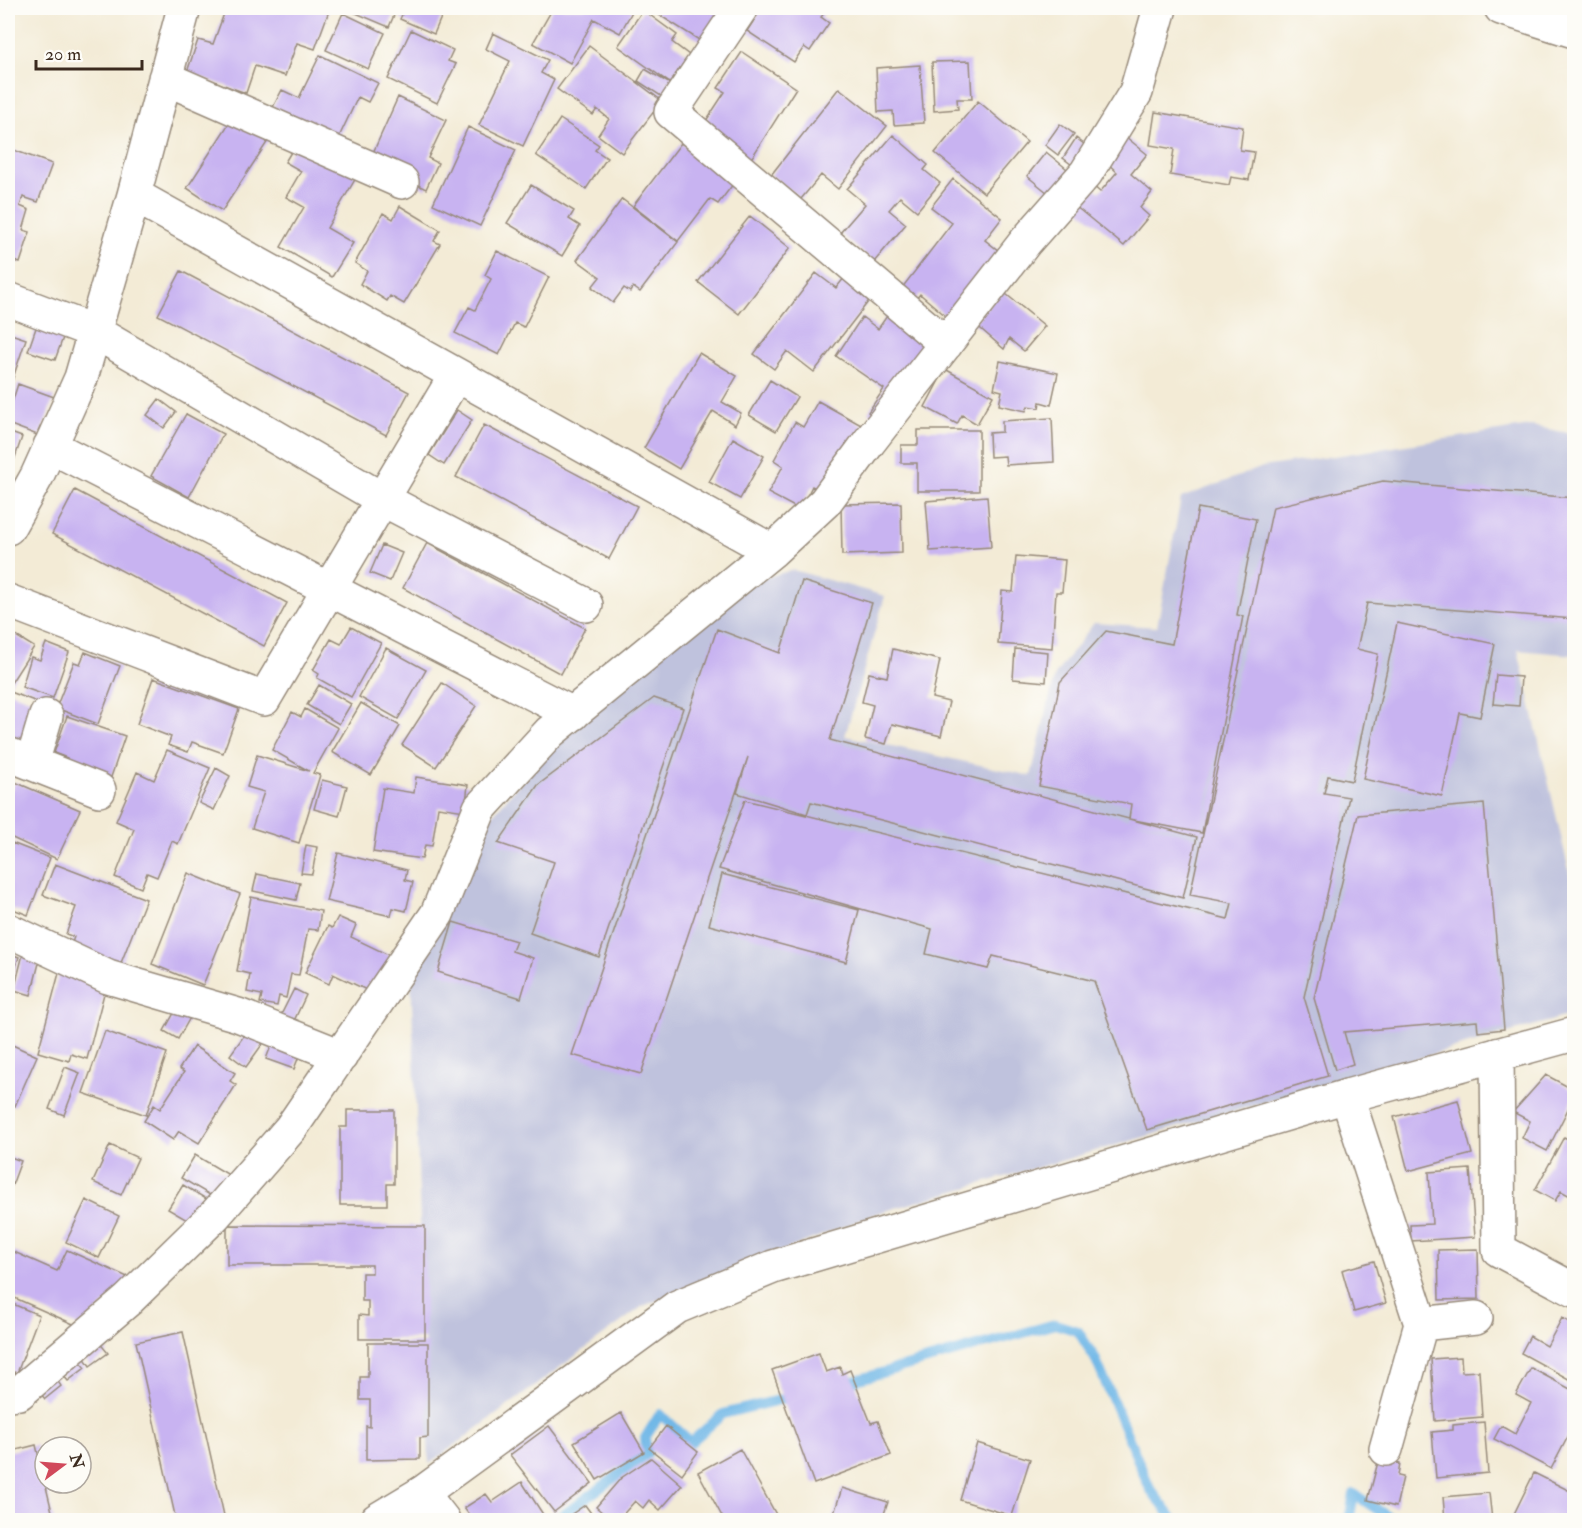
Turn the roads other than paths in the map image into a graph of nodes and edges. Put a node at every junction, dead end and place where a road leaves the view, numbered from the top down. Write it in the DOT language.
graph roads {
  1 [pos="184,8"];
  2 [pos="741,8"];
  3 [pos="1161,8"];
  4 [pos="1501,8"];
  5 [pos="1575,31"];
  6 [pos="165,78"];
  7 [pos="402,182"];
  8 [pos="134,195"];
  9 [pos="8,299"];
  10 [pos="95,332"];
  11 [pos="946,344"];
  12 [pos="456,375"];
  13 [pos="50,446"];
  14 [pos="382,499"];
  15 [pos="8,528"];
  16 [pos="772,551"];
  17 [pos="329,588"];
  18 [pos="8,601"];
  19 [pos="586,605"];
  20 [pos="573,714"];
  21 [pos="46,716"];
  22 [pos="20,759"];
  23 [pos="99,789"];
  24 [pos="8,930"];
  25 [pos="1575,1034"];
  26 [pos="1497,1055"];
  27 [pos="341,1056"];
  28 [pos="1347,1096"];
  29 [pos="1575,1290"];
  30 [pos="1476,1318"];
  31 [pos="1421,1324"];
  32 [pos="8,1394"];
  33 [pos="1386,1449"];
  34 [pos="422,1493"];
  35 [pos="377,1521"];
  36 [pos="443,1521"];
  1 -- 6 [label="main road"];
  2 -- 11 [label="main road"];
  3 -- 11 [label="main road"];
  4 -- 5 [label="main road"];
  6 -- 7 [label="main road"];
  6 -- 8 [label="main road"];
  8 -- 10 [label="main road"];
  8 -- 12 [label="main road"];
  9 -- 10 [label="main road"];
  10 -- 13 [label="main road"];
  10 -- 14 [label="main road"];
  11 -- 16 [label="main road"];
  12 -- 14 [label="main road"];
  12 -- 16 [label="main road"];
  13 -- 15 [label="main road"];
  13 -- 17 [label="main road"];
  14 -- 17 [label="main road"];
  14 -- 19 [label="main road"];
  16 -- 20 [label="main road"];
  17 -- 18 [label="main road"];
  17 -- 20 [label="main road"];
  20 -- 27 [label="main road"];
  21 -- 22 [label="main road"];
  22 -- 23 [label="main road"];
  24 -- 27 [label="main road"];
  25 -- 26 [label="main road"];
  26 -- 28 [label="main road"];
  26 -- 29 [label="main road"];
  27 -- 32 [label="main road"];
  28 -- 31 [label="main road"];
  28 -- 34 [label="main road"];
  30 -- 31 [label="main road"];
  31 -- 33 [label="main road"];
  34 -- 35 [label="main road"];
  34 -- 36 [label="main road"];
}
